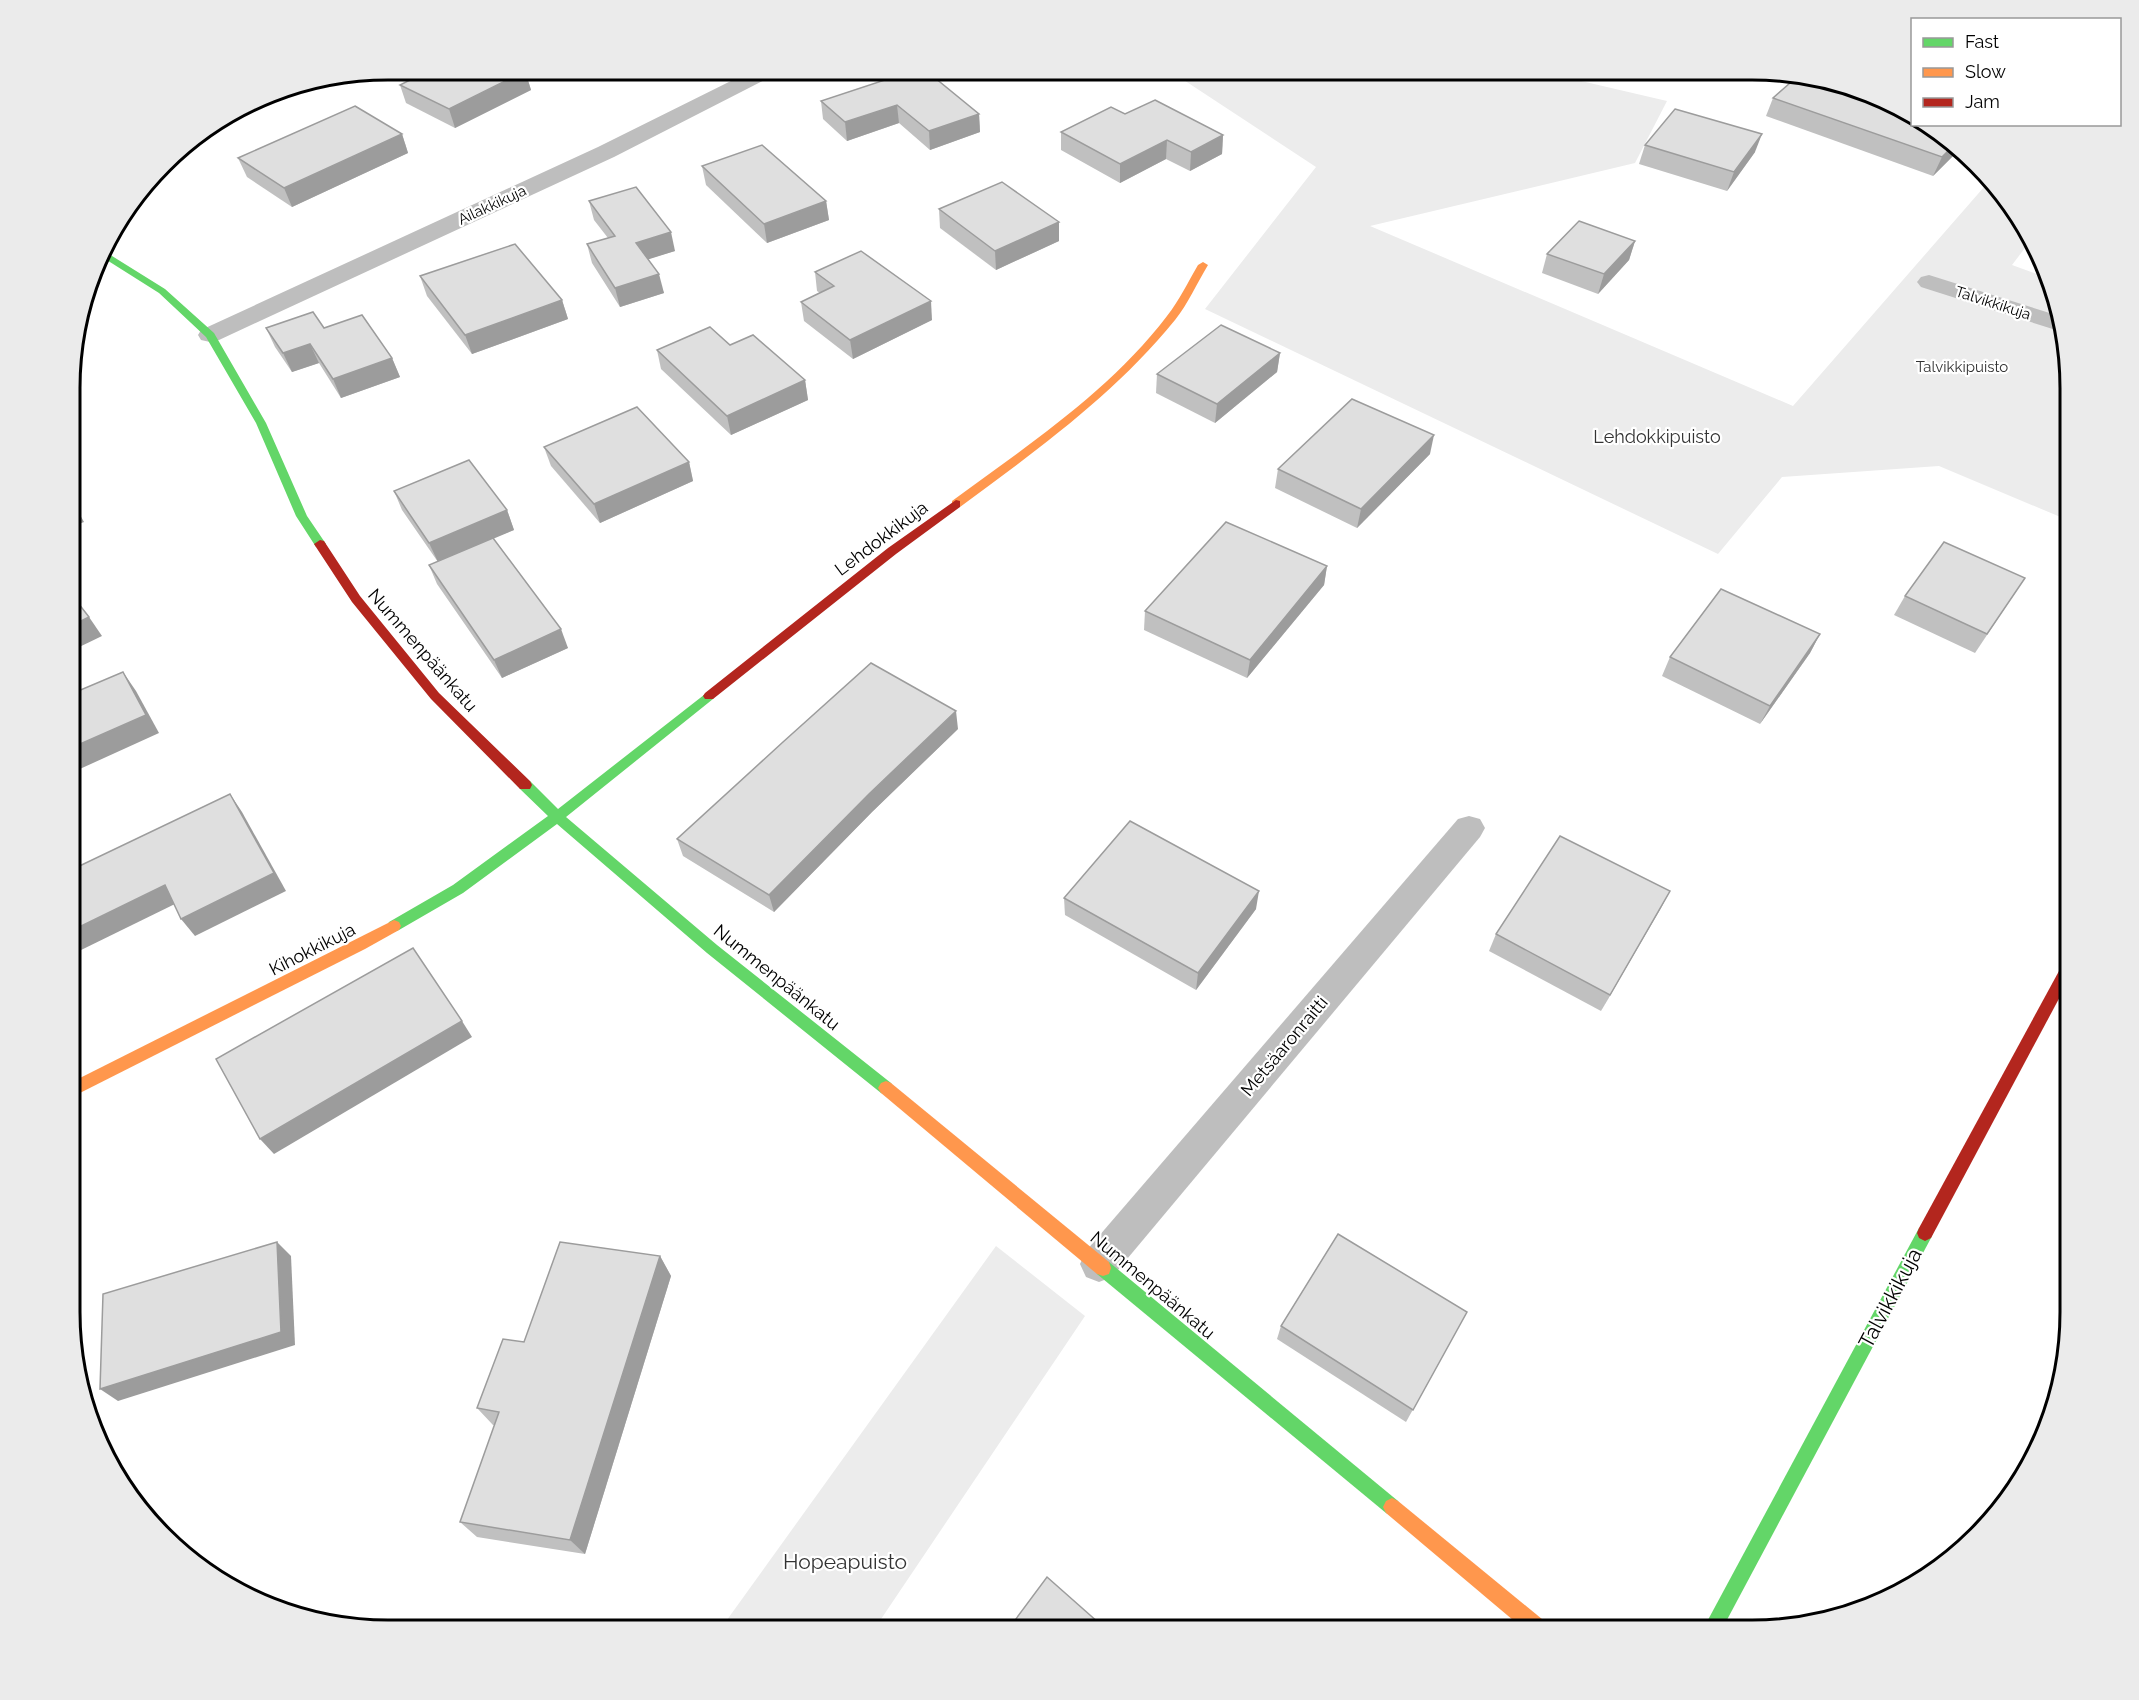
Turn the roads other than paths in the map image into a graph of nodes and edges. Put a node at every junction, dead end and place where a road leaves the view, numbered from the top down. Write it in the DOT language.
graph roads {
  1 [pos="749,80"];
  2 [pos="108,257"];
  3 [pos="1203,265"];
  4 [pos="1929,282"];
  5 [pos="2053,323"];
  6 [pos="210,335"];
  7 [pos="557,817"];
  8 [pos="1469,828"];
  9 [pos="2060,983"];
  10 [pos="80,1086"];
  11 [pos="1099,1264"];
  12 [pos="1528,1620"];
  13 [pos="1717,1620"];
  1 -- 6 [label="street, Ailakkikuja"];
  2 -- 6 [label="street, Nummenpäänkatu"];
  3 -- 7 [label="street, Lehdokkikuja"];
  4 -- 5 [label="street, Talvikkikuja"];
  6 -- 7 [label="street, Nummenpäänkatu"];
  7 -- 10 [label="street, Kihokkikuja"];
  7 -- 11 [label="street, Nummenpäänkatu"];
  8 -- 11 [label="lane, Metsäaronraitti"];
  9 -- 13 [label="street, Talvikkikuja"];
  11 -- 12 [label="street, Nummenpäänkatu"];
}
